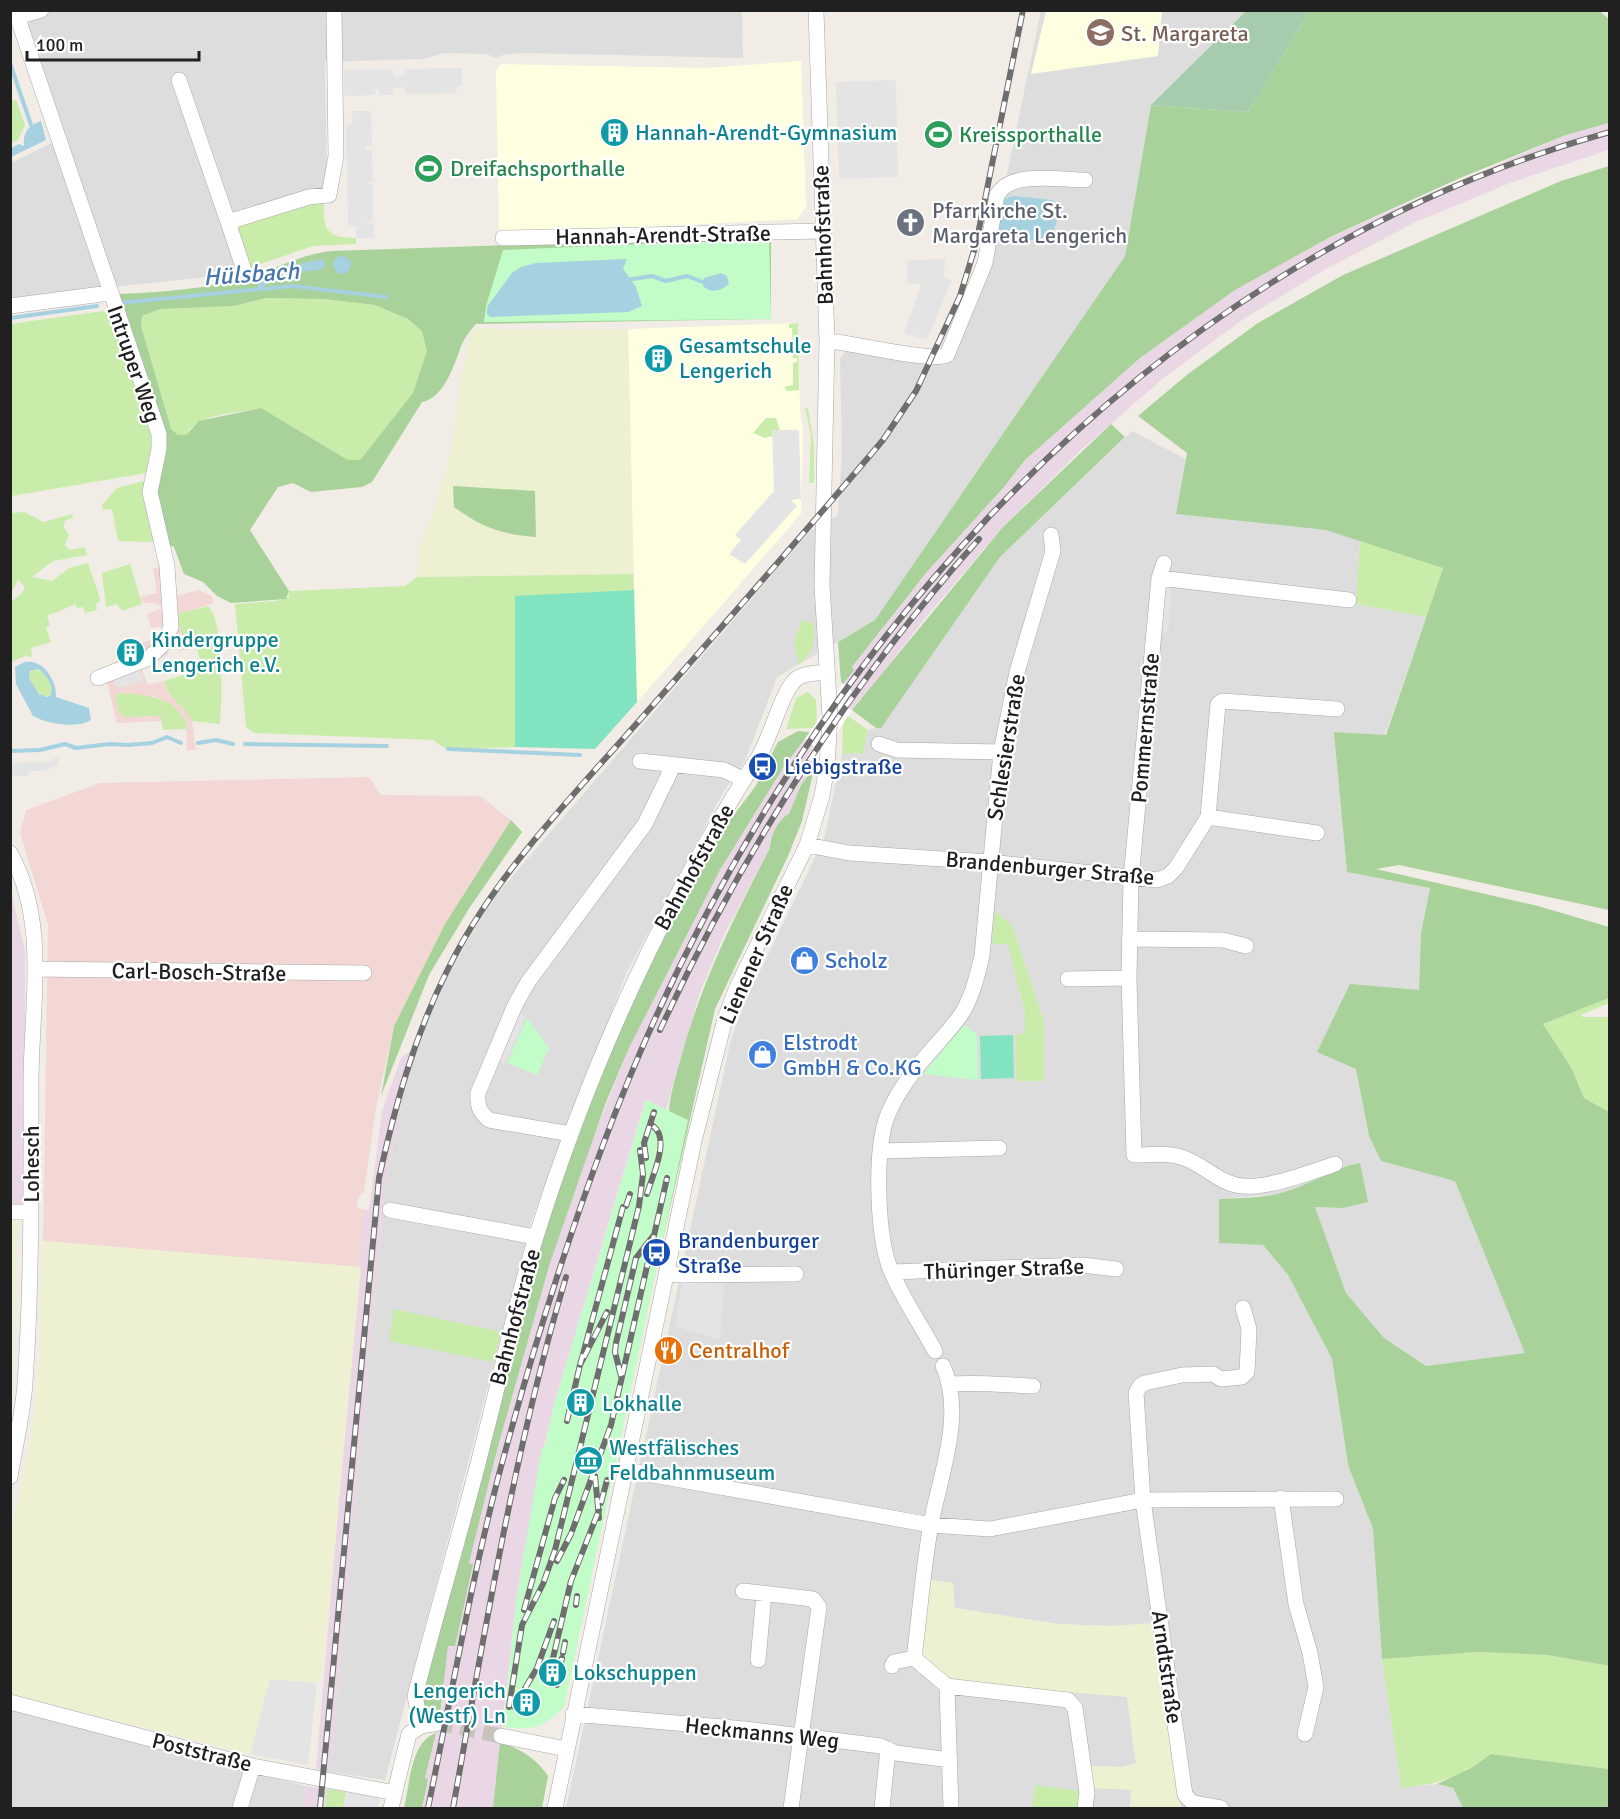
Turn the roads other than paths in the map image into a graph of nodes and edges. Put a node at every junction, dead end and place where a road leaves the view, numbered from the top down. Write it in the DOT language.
graph roads {
  1 [pos="41,10"];
  2 [pos="334,10"];
  3 [pos="816,10"];
  4 [pos="16,14"];
  5 [pos="179,80"];
  6 [pos="1084,180"];
  7 [pos="228,222"];
  8 [pos="824,231"];
  9 [pos="503,238"];
  10 [pos="244,270"];
  11 [pos="110,293"];
  12 [pos="10,306"];
  13 [pos="827,341"];
  14 [pos="1051,535"];
  15 [pos="1164,563"];
  16 [pos="1159,578"];
  17 [pos="1349,600"];
  18 [pos="827,672"];
  19 [pos="98,678"];
  20 [pos="1337,709"];
  21 [pos="879,744"];
  22 [pos="1001,752"];
  23 [pos="640,761"];
  24 [pos="674,766"];
  25 [pos="744,780"];
  26 [pos="1208,817"];
  27 [pos="1317,833"];
  28 [pos="807,845"];
  29 [pos="10,853"];
  30 [pos="990,862"];
  31 [pos="1131,879"];
  32 [pos="1129,939"];
  33 [pos="1246,946"];
  34 [pos="35,969"];
  35 [pos="364,973"];
  36 [pos="1068,978"];
  37 [pos="1129,978"];
  38 [pos="571,1134"];
  39 [pos="999,1148"];
  40 [pos="880,1151"];
  41 [pos="1335,1164"];
  42 [pos="390,1210"];
  43 [pos="10,1212"];
  44 [pos="31,1212"];
  45 [pos="536,1237"];
  46 [pos="1116,1269"];
  47 [pos="892,1272"];
  48 [pos="666,1273"];
  49 [pos="796,1274"];
  50 [pos="1243,1308"];
  51 [pos="935,1351"];
  52 [pos="943,1366"];
  53 [pos="951,1384"];
  54 [pos="1033,1386"];
  55 [pos="625,1470"];
  56 [pos="10,1477"];
  57 [pos="1281,1498"];
  58 [pos="1336,1499"];
  59 [pos="1143,1500"];
  60 [pos="931,1525"];
  61 [pos="743,1591"];
  62 [pos="764,1594"];
  63 [pos="914,1658"];
  64 [pos="758,1660"];
  65 [pos="892,1666"];
  66 [pos="948,1686"];
  67 [pos="10,1702"];
  68 [pos="573,1714"];
  69 [pos="438,1724"];
  70 [pos="421,1726"];
  71 [pos="1305,1734"];
  72 [pos="501,1736"];
  73 [pos="800,1737"];
  74 [pos="566,1749"];
  75 [pos="888,1749"];
  76 [pos="950,1760"];
  77 [pos="253,1766"];
  78 [pos="395,1793"];
  79 [pos="1192,1806"];
  80 [pos="240,1809"];
  81 [pos="391,1809"];
  82 [pos="555,1809"];
  83 [pos="791,1809"];
  84 [pos="882,1809"];
  85 [pos="951,1809"];
  86 [pos="1085,1809"];
  87 [pos="1221,1809"];
  1 -- 4 [label="street"];
  2 -- 7 [label="street"];
  3 -- 8 [label="street, Bahnhofstraße"];
  4 -- 11 [label="street, Intruper Weg"];
  5 -- 7 [label="street"];
  6 -- 13 [label="street"];
  7 -- 10 [label="street"];
  8 -- 9 [label="street, Hannah-Arendt-Straße"];
  8 -- 13 [label="street, Bahnhofstraße"];
  11 -- 12 [label="street, Intruper Weg"];
  11 -- 19 [label="street, Intruper Weg"];
  13 -- 18 [label="street, Bahnhofstraße"];
  14 -- 22 [label="street, Schlesierstraße"];
  15 -- 16 [label="street, Pommernstraße"];
  16 -- 17 [label="street"];
  16 -- 31 [label="street, Pommernstraße"];
  18 -- 25 [label="street, Bahnhofstraße"];
  18 -- 28 [label="street, Lienener Straße"];
  20 -- 26 [label="street, Brandenburger Straße"];
  21 -- 22 [label="street"];
  22 -- 30 [label="street, Schlesierstraße"];
  23 -- 24 [label="street"];
  24 -- 25 [label="street"];
  24 -- 38 [label="street"];
  25 -- 38 [label="street, Bahnhofstraße"];
  26 -- 27 [label="street"];
  26 -- 31 [label="street, Brandenburger Straße"];
  28 -- 30 [label="street, Brandenburger Straße"];
  28 -- 48 [label="street, Lienener Straße"];
  29 -- 34 [label="street, Lohesch"];
  30 -- 31 [label="street, Brandenburger Straße"];
  30 -- 40 [label="street, Schlesierstraße"];
  31 -- 32 [label="street, Pommernstraße"];
  32 -- 33 [label="street"];
  32 -- 37 [label="street, Pommernstraße"];
  34 -- 35 [label="street, Carl-Bosch-Straße"];
  34 -- 44 [label="street, Lohesch"];
  36 -- 37 [label="street"];
  37 -- 41 [label="street, Pommernstraße"];
  38 -- 45 [label="street, Bahnhofstraße"];
  39 -- 40 [label="street"];
  40 -- 47 [label="street, Schlesierstraße"];
  42 -- 45 [label="street"];
  43 -- 44 [label="street"];
  44 -- 56 [label="street, Lohesch"];
  45 -- 70 [label="street, Bahnhofstraße"];
  46 -- 47 [label="street, Thüringer Straße"];
  47 -- 51 [label="street, Schlesierstraße"];
  48 -- 49 [label="street"];
  48 -- 55 [label="street, Lienener Straße"];
  50 -- 59 [label="street, Arndtstraße"];
  52 -- 53 [label="street"];
  53 -- 54 [label="street"];
  53 -- 60 [label="street"];
  55 -- 60 [label="street"];
  55 -- 68 [label="street, Lienener Straße"];
  57 -- 58 [label="street"];
  57 -- 59 [label="street"];
  57 -- 71 [label="street"];
  59 -- 60 [label="street"];
  59 -- 79 [label="street, Arndtstraße"];
  60 -- 63 [label="street"];
  61 -- 62 [label="street"];
  62 -- 64 [label="street"];
  62 -- 73 [label="street"];
  63 -- 65 [label="street"];
  63 -- 66 [label="street"];
  66 -- 76 [label="street"];
  66 -- 86 [label="street"];
  67 -- 77 [label="street, Poststraße"];
  68 -- 73 [label="street, Heckmanns Weg"];
  68 -- 74 [label="street, Lienener Straße"];
  69 -- 70 [label="street"];
  70 -- 78 [label="street"];
  72 -- 74 [label="street"];
  73 -- 75 [label="street, Heckmanns Weg"];
  73 -- 83 [label="street"];
  74 -- 82 [label="street, Lienener Straße"];
  75 -- 76 [label="street, Heckmanns Weg"];
  75 -- 84 [label="street"];
  76 -- 85 [label="street"];
  77 -- 78 [label="street, Poststraße"];
  77 -- 80 [label="street"];
  78 -- 81 [label="street"];
  79 -- 87 [label="street, Arndtstraße"];
}
